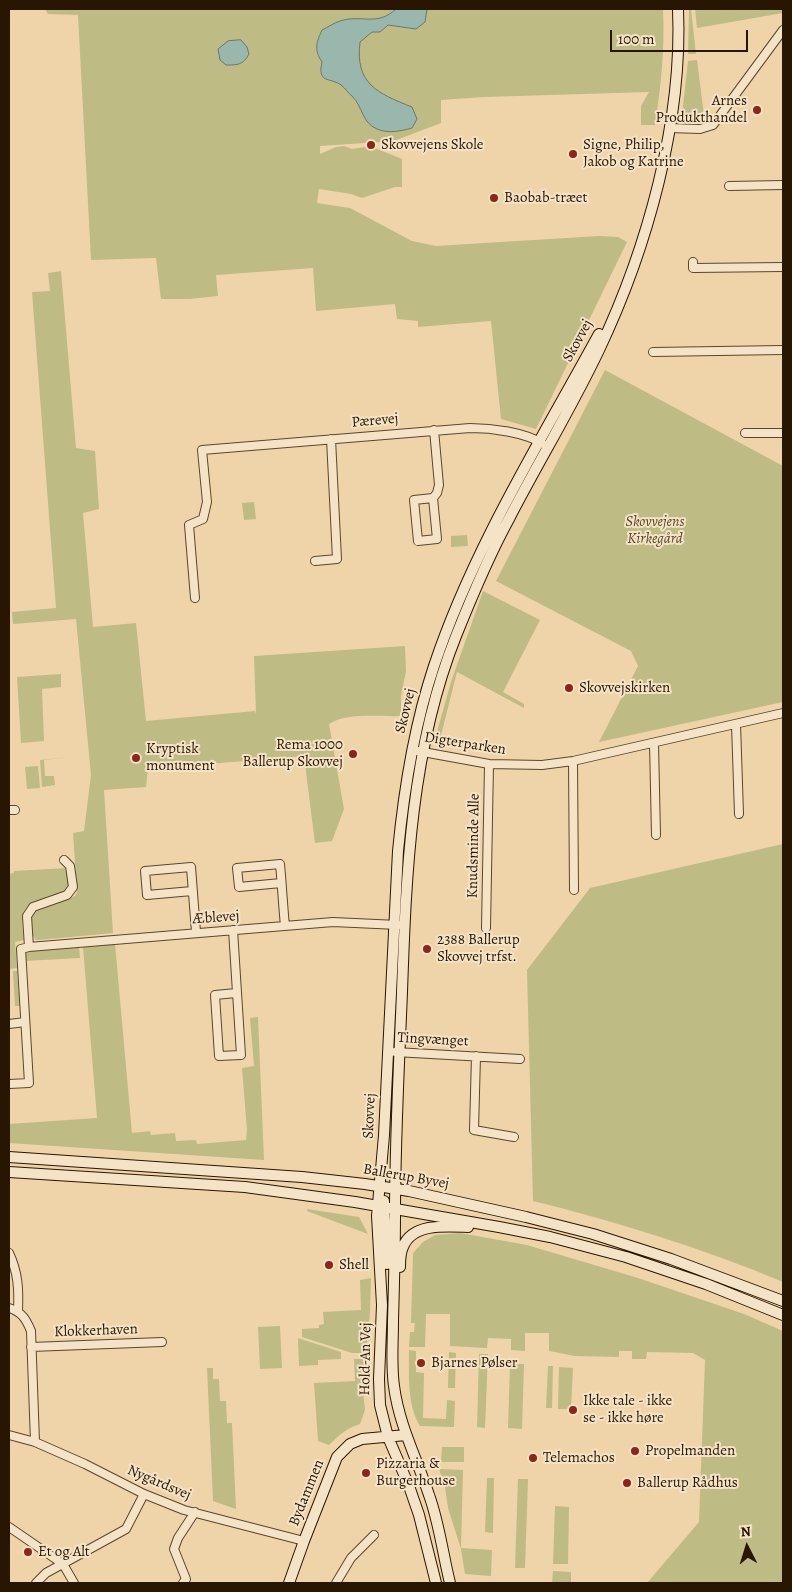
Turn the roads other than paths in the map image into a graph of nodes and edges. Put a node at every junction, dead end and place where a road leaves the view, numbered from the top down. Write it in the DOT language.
graph roads {
  1 [pos="678,9"];
  2 [pos="783,30"];
  3 [pos="669,128"];
  4 [pos="783,185"];
  5 [pos="729,186"];
  6 [pos="693,262"];
  7 [pos="783,267"];
  8 [pos="783,350"];
  9 [pos="653,352"];
  10 [pos="434,430"];
  11 [pos="783,432"];
  12 [pos="745,433"];
  13 [pos="331,439"];
  14 [pos="544,444"];
  15 [pos="433,498"];
  16 [pos="315,561"];
  17 [pos="195,598"];
  18 [pos="783,713"];
  19 [pos="736,724"];
  20 [pos="654,743"];
  21 [pos="412,750"];
  22 [pos="423,751"];
  23 [pos="573,760"];
  24 [pos="488,764"];
  25 [pos="738,814"];
  26 [pos="656,835"];
  27 [pos="64,860"];
  28 [pos="281,883"];
  29 [pos="574,890"];
  30 [pos="192,891"];
  31 [pos="400,925"];
  32 [pos="285,926"];
  33 [pos="486,928"];
  34 [pos="233,930"];
  35 [pos="196,932"];
  36 [pos="29,947"];
  37 [pos="236,994"];
  38 [pos="25,1022"];
  39 [pos="9,1024"];
  40 [pos="388,1052"];
  41 [pos="399,1052"];
  42 [pos="476,1056"];
  43 [pos="520,1058"];
  44 [pos="9,1084"];
  45 [pos="514,1137"];
  46 [pos="9,1157"];
  47 [pos="9,1172"];
  48 [pos="379,1186"];
  49 [pos="394,1189"];
  50 [pos="386,1208"];
  51 [pos="498,1227"];
  52 [pos="9,1253"];
  53 [pos="783,1301"];
  54 [pos="9,1308"];
  55 [pos="18,1310"];
  56 [pos="783,1315"];
  57 [pos="393,1323"];
  58 [pos="162,1342"];
  59 [pos="32,1347"];
  60 [pos="392,1353"];
  61 [pos="9,1435"];
  62 [pos="406,1436"];
  63 [pos="388,1437"];
  64 [pos="35,1442"];
  65 [pos="144,1494"];
  66 [pos="195,1512"];
  67 [pos="9,1527"];
  68 [pos="374,1535"];
  69 [pos="304,1541"];
  70 [pos="63,1564"];
  71 [pos="36,1583"];
  72 [pos="74,1583"];
  73 [pos="183,1583"];
  74 [pos="289,1583"];
  75 [pos="336,1583"];
  76 [pos="436,1583"];
  77 [pos="450,1583"];
  1 -- 3 [label="street, Skovvej"];
  2 -- 3 [label="street"];
  3 -- 14 [label="street, Skovvej"];
  4 -- 5 [label="street"];
  6 -- 7 [label="street"];
  8 -- 9 [label="street"];
  10 -- 13 [label="street, Pærevej"];
  10 -- 14 [label="street, Pærevej"];
  10 -- 15 [label="street"];
  11 -- 12 [label="street"];
  13 -- 16 [label="street"];
  13 -- 17 [label="street, Pærevej"];
  14 -- 21 [label="street, Skovvej"];
  14 -- 22 [label="street, Skovvej"];
  15 -- 15 [label="street"];
  18 -- 19 [label="street, Digterparken"];
  19 -- 20 [label="street, Digterparken"];
  19 -- 25 [label="street"];
  20 -- 23 [label="street, Digterparken"];
  20 -- 26 [label="street"];
  21 -- 22 [label="street, Digterparken"];
  21 -- 31 [label="street, Skovvej"];
  22 -- 24 [label="street, Digterparken"];
  22 -- 31 [label="street, Skovvej"];
  23 -- 24 [label="street, Digterparken"];
  23 -- 29 [label="street"];
  24 -- 33 [label="street, Knudsminde Alle"];
  27 -- 36 [label="street"];
  28 -- 28 [label="street"];
  28 -- 32 [label="street"];
  30 -- 30 [label="street"];
  30 -- 35 [label="street"];
  31 -- 32 [label="street, Æblevej"];
  31 -- 40 [label="street, Skovvej"];
  31 -- 41 [label="street, Skovvej"];
  32 -- 34 [label="street, Æblevej"];
  34 -- 35 [label="street, Æblevej"];
  34 -- 37 [label="street"];
  35 -- 36 [label="street, Æblevej"];
  36 -- 38 [label="street"];
  37 -- 37 [label="street"];
  38 -- 39 [label="street"];
  38 -- 44 [label="street"];
  40 -- 41 [label="street, Tingvænget"];
  40 -- 48 [label="street, Skovvej"];
  41 -- 42 [label="street, Tingvænget"];
  41 -- 49 [label="street, Skovvej"];
  42 -- 43 [label="street, Tingvænget"];
  42 -- 45 [label="street, Tingvænget"];
  46 -- 48 [label="street, Ballerup Byvej"];
  47 -- 50 [label="street"];
  48 -- 49 [label="street, Ballerup Byvej"];
  48 -- 50 [label="street, Hold-An Vej"];
  49 -- 50 [label="street, Hold-An Vej"];
  49 -- 53 [label="street, Ballerup Byvej"];
  50 -- 51 [label="street"];
  50 -- 57 [label="street, Hold-An Vej"];
  50 -- 60 [label="street"];
  50 -- 63 [label="street, Hold-An Vej"];
  51 -- 56 [label="street"];
  51 -- 57 [label="street"];
  52 -- 55 [label="street"];
  54 -- 55 [label="street"];
  55 -- 59 [label="street"];
  57 -- 60 [label="street, Hold-An Vej"];
  58 -- 59 [label="street, Klokkerhaven"];
  59 -- 64 [label="street"];
  60 -- 62 [label="street, Hold-An Vej"];
  61 -- 64 [label="street, Nygårdsvej"];
  62 -- 63 [label="street, Bydammen"];
  62 -- 77 [label="street, Hold-An Vej"];
  63 -- 69 [label="street, Bydammen"];
  63 -- 76 [label="street, Hold-An Vej"];
  64 -- 65 [label="street, Nygårdsvej"];
  65 -- 66 [label="street, Nygårdsvej"];
  65 -- 70 [label="street"];
  66 -- 69 [label="street, Nygårdsvej"];
  66 -- 73 [label="street"];
  67 -- 70 [label="street"];
  68 -- 75 [label="street"];
  69 -- 74 [label="street, Bydammen"];
  70 -- 71 [label="street"];
  70 -- 72 [label="street"];
}
